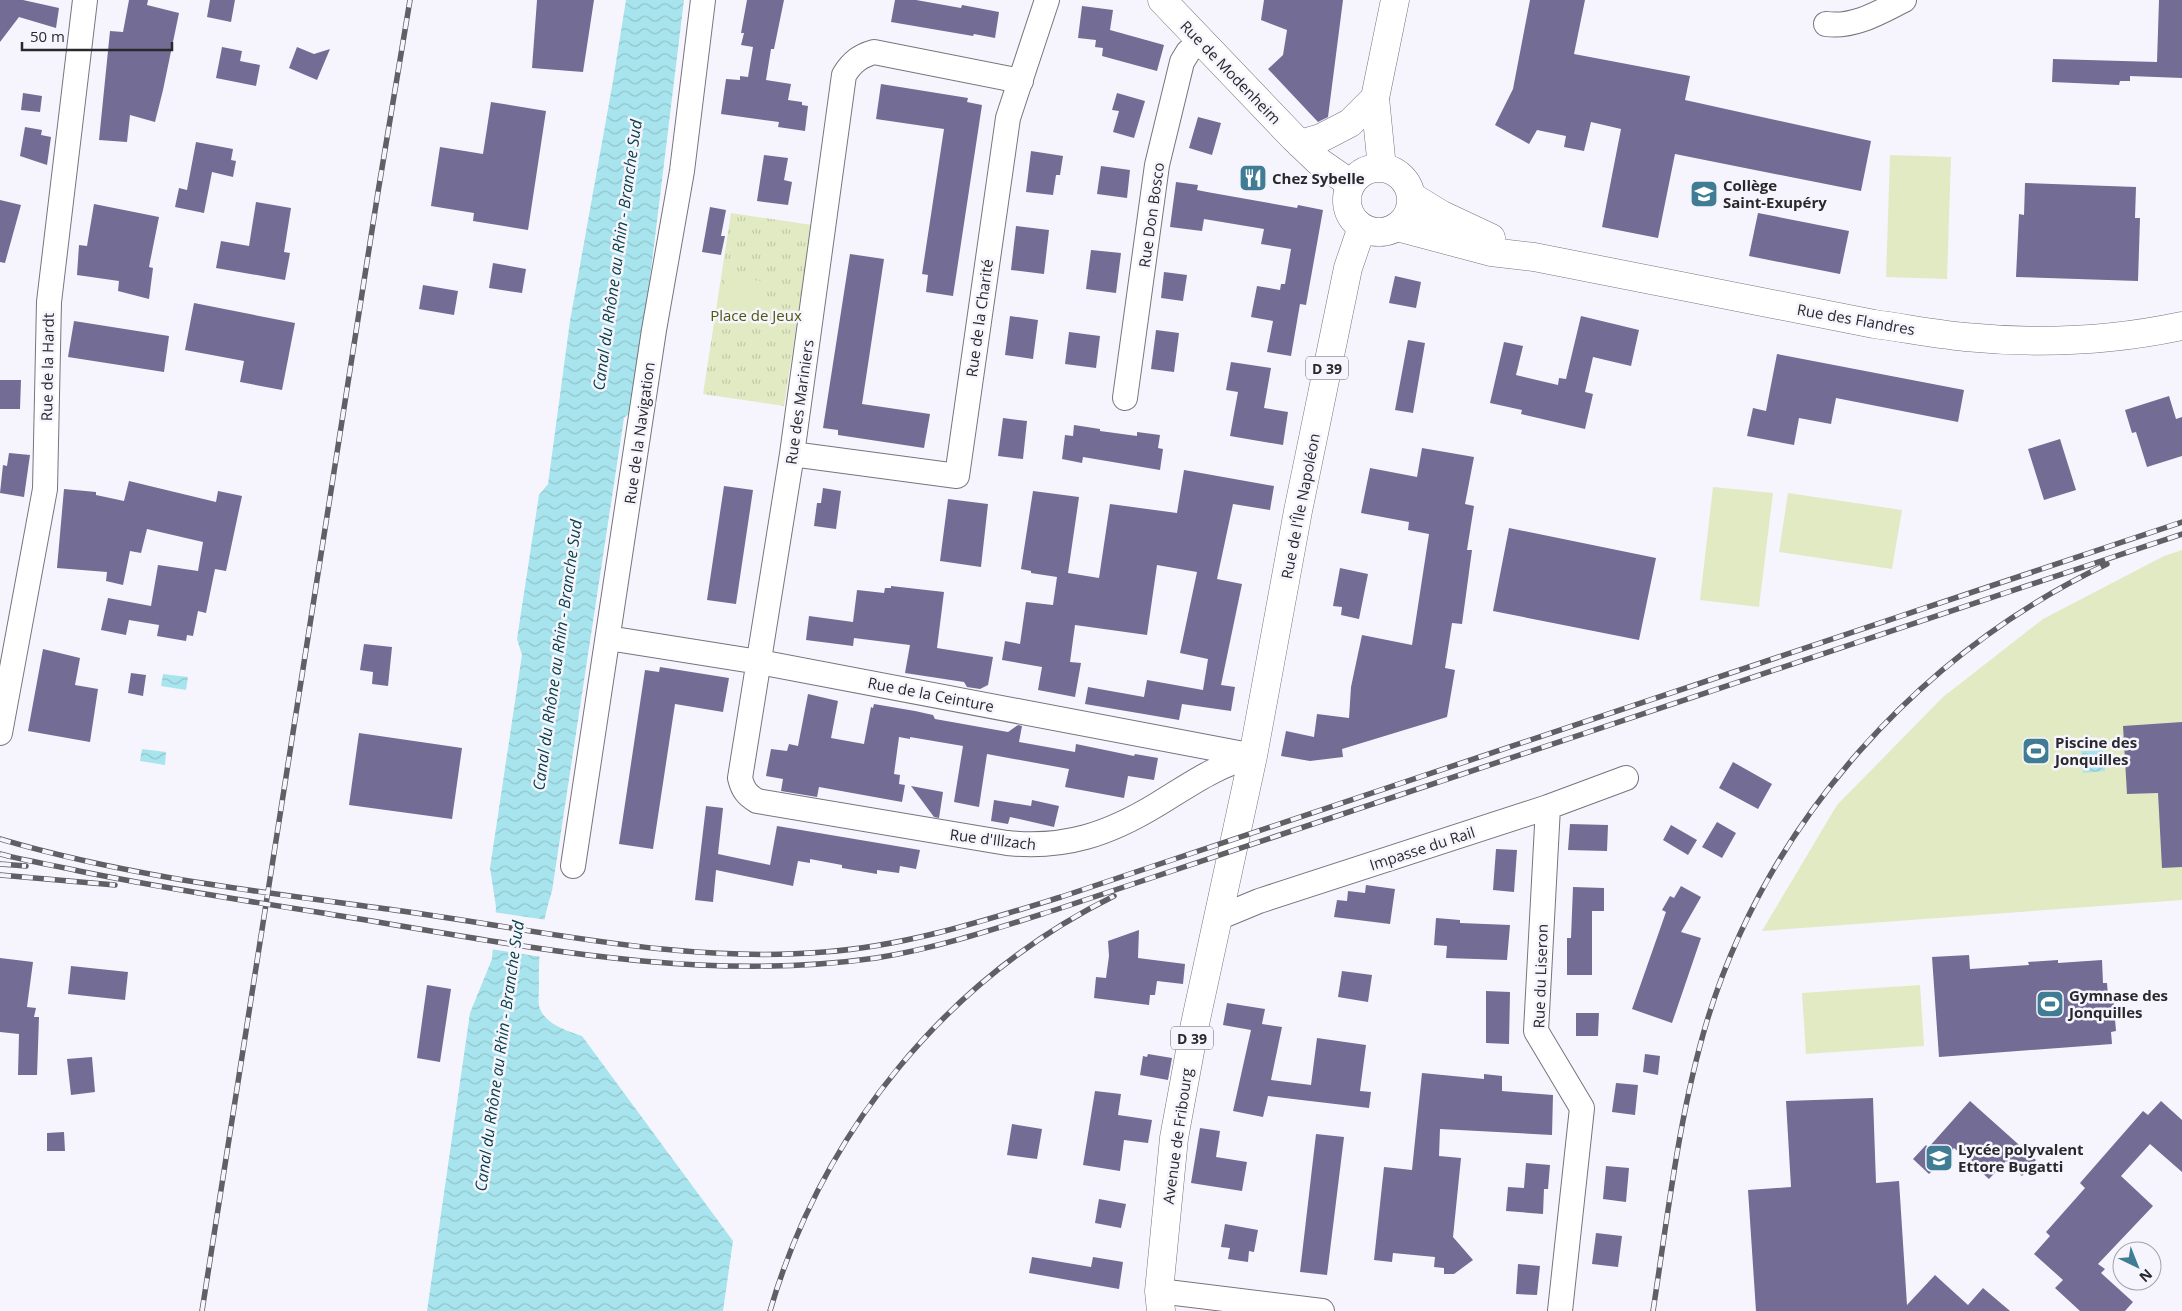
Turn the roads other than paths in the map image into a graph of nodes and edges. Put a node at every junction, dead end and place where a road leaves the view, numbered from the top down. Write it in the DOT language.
graph roads {
  1 [pos="85,0"];
  2 [pos="703,0"];
  3 [pos="1047,0"];
  4 [pos="1162,0"];
  5 [pos="1395,0"];
  6 [pos="1893,2"];
  7 [pos="1826,24"];
  8 [pos="1200,40"];
  9 [pos="1021,81"];
  10 [pos="1375,98"];
  11 [pos="1300,144"];
  12 [pos="1382,168"];
  13 [pos="1351,184"];
  14 [pos="1411,196"];
  15 [pos="1362,227"];
  16 [pos="1397,227"];
  17 [pos="1534,256"];
  18 [pos="2182,326"];
  19 [pos="1126,398"];
  20 [pos="792,454"];
  21 [pos="608,638"];
  22 [pos="759,662"];
  23 [pos="0,733"];
  24 [pos="1253,756"];
  25 [pos="1626,778"];
  26 [pos="1246,787"];
  27 [pos="748,795"];
  28 [pos="1548,807"];
  29 [pos="573,866"];
  30 [pos="1218,918"];
  31 [pos="1157,1304"];
  32 [pos="1322,1311"];
  33 [pos="1560,1311"];
  1 -- 23 [label="street, Rue de la Hardt"];
  2 -- 21 [label="street, Rue de la Navigation"];
  3 -- 9 [label="street, Rue de la Charité"];
  4 -- 8 [label="main road, Rue de Modenheim"];
  5 -- 10 [label="main road"];
  6 -- 7 [label="street"];
  8 -- 11 [label="main road, Rue de Modenheim"];
  8 -- 19 [label="street, Rue Don Bosco"];
  9 -- 20 [label="street, Rue de la Charité"];
  9 -- 20 [label="street, Rue des Mariniers"];
  10 -- 11 [label="main road"];
  10 -- 12 [label="main road"];
  11 -- 13 [label="main road, Rue de Modenheim"];
  12 -- 13 [label="main road"];
  12 -- 14 [label="main road"];
  13 -- 15 [label="main road"];
  14 -- 16 [label="main road"];
  14 -- 17 [label="main road, Rue des Flandres"];
  15 -- 16 [label="main road"];
  15 -- 24 [label="main road, Rue de l'Île Napoléon / D 39"];
  16 -- 17 [label="main road, Rue des Flandres"];
  17 -- 18 [label="main road, Rue des Flandres"];
  20 -- 22 [label="street, Rue des Mariniers"];
  21 -- 22 [label="street, Rue de la Ceinture"];
  21 -- 29 [label="street, Rue de la Navigation"];
  22 -- 24 [label="street, Rue de la Ceinture"];
  22 -- 27 [label="street, Rue des Mariniers"];
  24 -- 26 [label="main road, Rue de l'Île Napoléon / D 39"];
  24 -- 27 [label="street, Rue d'Illzach"];
  25 -- 28 [label="street, Impasse du Rail"];
  26 -- 30 [label="main road, Avenue de Fribourg / D 39"];
  28 -- 30 [label="street, Impasse du Rail"];
  28 -- 33 [label="street, Rue du Liseron"];
  30 -- 31 [label="main road, Avenue de Fribourg / D 39"];
  31 -- 32 [label="street"];
}
